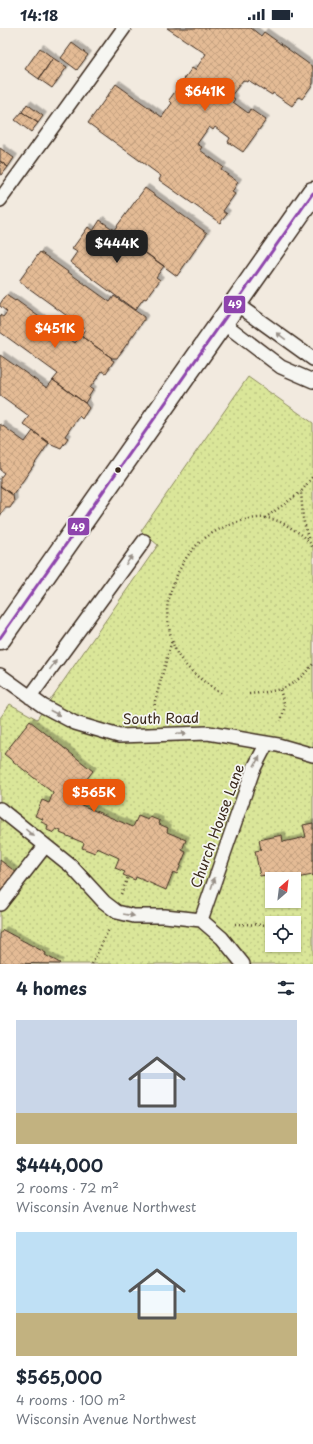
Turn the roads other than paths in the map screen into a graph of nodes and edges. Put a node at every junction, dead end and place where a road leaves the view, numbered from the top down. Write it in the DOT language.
graph roads {
  1 [pos="124,28"];
  2 [pos="313,193"];
  3 [pos="0,200"];
  4 [pos="235,303"];
  5 [pos="222,322"];
  6 [pos="313,359"];
  7 [pos="313,381"];
  8 [pos="144,540"];
  9 [pos="0,638"];
  10 [pos="0,675"];
  11 [pos="30,697"];
  12 [pos="267,743"];
  13 [pos="313,755"];
  14 [pos="0,809"];
  15 [pos="45,846"];
  16 [pos="0,904"];
  17 [pos="201,920"];
  18 [pos="243,964"];
  1 -- 3 [label="lane"];
  2 -- 4 [label="main road"];
  4 -- 5 [label="main road"];
  6 -- 4 [label="lane, one-way"];
  5 -- 7 [label="lane"];
  5 -- 9 [label="main road"];
  11 -- 8 [label="lane, one-way"];
  10 -- 11 [label="lane, South Road"];
  11 -- 12 [label="lane, South Road, one-way"];
  12 -- 13 [label="lane, South Road"];
  17 -- 12 [label="lane, Church House Lane, one-way"];
  14 -- 15 [label="lane, one-way"];
  15 -- 16 [label="lane"];
  15 -- 17 [label="lane, one-way"];
  17 -- 18 [label="lane"];
}
